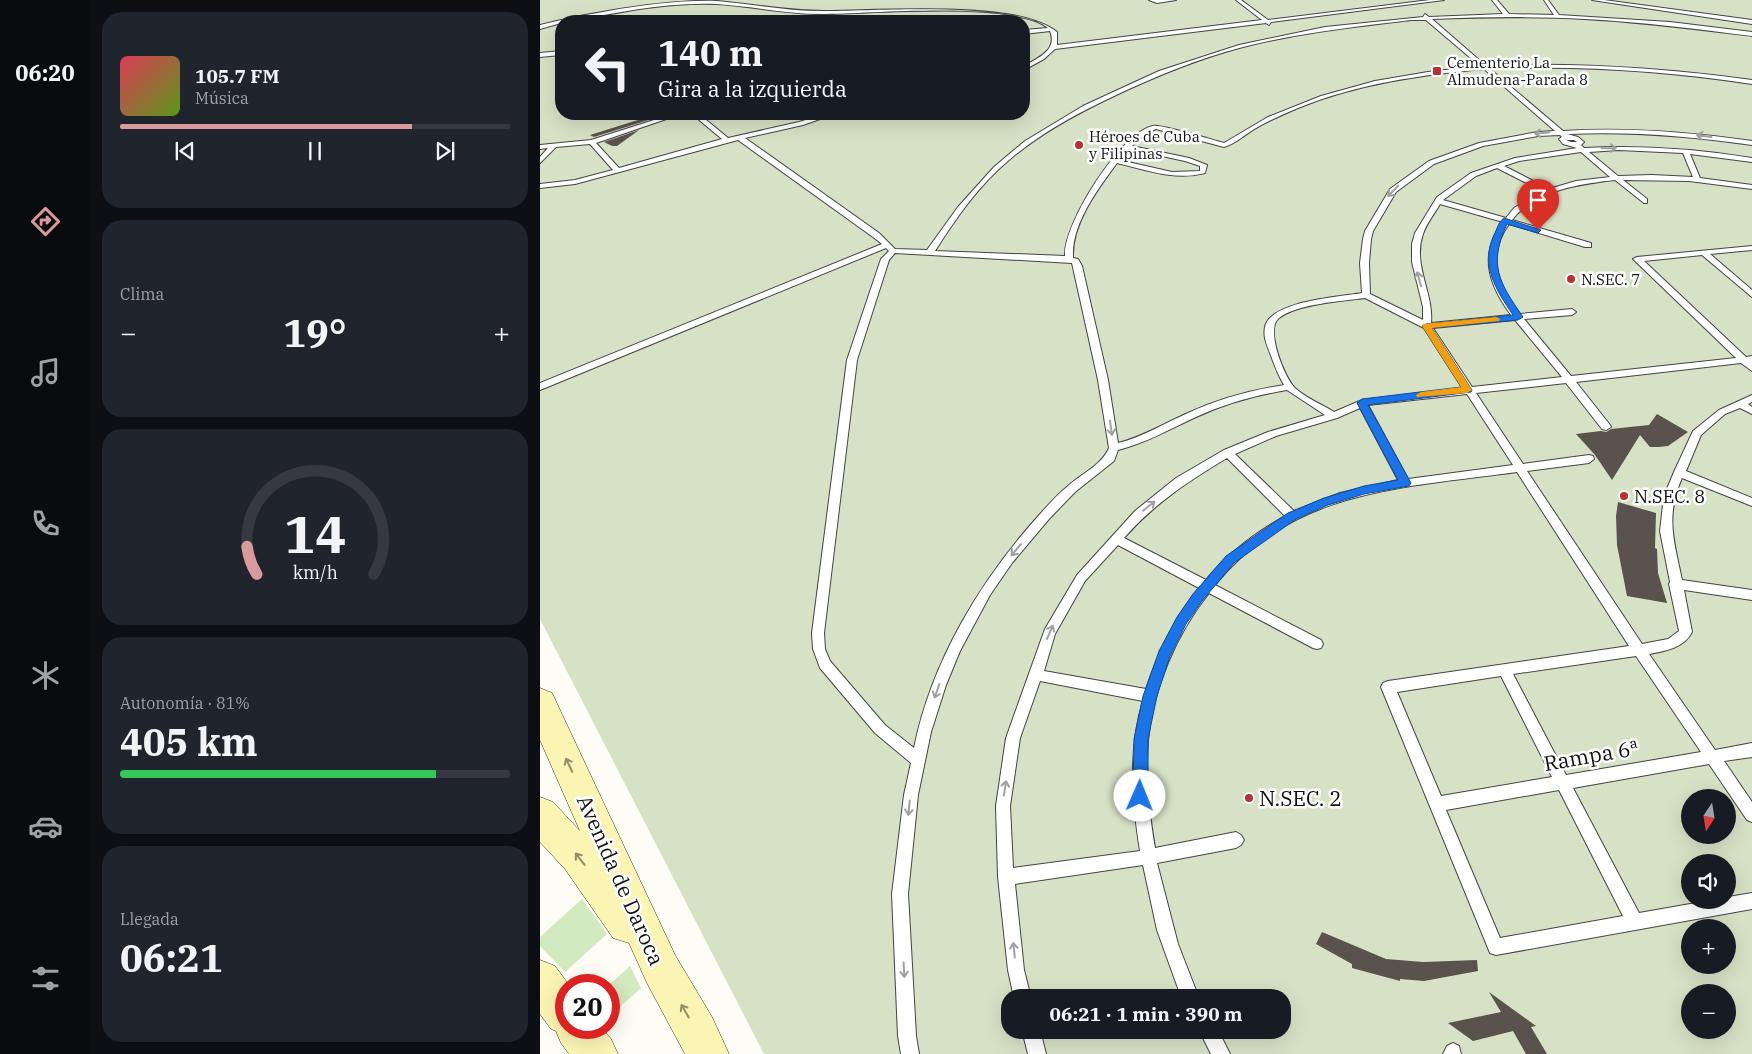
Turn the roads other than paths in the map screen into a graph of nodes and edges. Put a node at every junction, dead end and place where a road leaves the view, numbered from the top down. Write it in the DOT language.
graph roads {
  1 [pos="1151,0"];
  2 [pos="1174,0"];
  3 [pos="1238,0"];
  4 [pos="1442,0"];
  5 [pos="1494,0"];
  6 [pos="1546,0"];
  7 [pos="1596,0"];
  8 [pos="1620,0"];
  9 [pos="671,2"];
  10 [pos="1409,2"];
  11 [pos="1417,8"];
  12 [pos="1422,13"];
  13 [pos="597,15"];
  14 [pos="1029,15"];
  15 [pos="1030,15"];
  16 [pos="1508,16"];
  17 [pos="1558,17"];
  18 [pos="1428,18"];
  19 [pos="1752,18"];
  20 [pos="1266,21"];
  21 [pos="1752,22"];
  22 [pos="555,23"];
  23 [pos="1273,26"];
  24 [pos="540,27"];
  25 [pos="1052,29"];
  26 [pos="1280,30"];
  27 [pos="1030,31"];
  28 [pos="1752,34"];
  29 [pos="1287,35"];
  30 [pos="1054,47"];
  31 [pos="555,54"];
  32 [pos="540,55"];
  33 [pos="1030,65"];
  34 [pos="1486,68"];
  35 [pos="1752,82"];
  36 [pos="654,120"];
  37 [pos="702,120"];
  38 [pos="813,120"];
  39 [pos="1560,131"];
  40 [pos="739,138"];
  41 [pos="727,140"];
  42 [pos="592,142"];
  43 [pos="1752,143"];
  44 [pos="1578,146"];
  45 [pos="540,147"];
  46 [pos="553,147"];
  47 [pos="1126,147"];
  48 [pos="1685,150"];
  49 [pos="1752,160"];
  50 [pos="540,161"];
  51 [pos="1116,161"];
  52 [pos="1498,166"];
  53 [pos="618,171"];
  54 [pos="1616,178"];
  55 [pos="1698,179"];
  56 [pos="540,186"];
  57 [pos="1752,188"];
  58 [pos="1549,192"];
  59 [pos="1644,200"];
  60 [pos="1439,201"];
  61 [pos="1504,221"];
  62 [pos="1588,245"];
  63 [pos="890,248"];
  64 [pos="1752,248"];
  65 [pos="929,253"];
  66 [pos="1704,253"];
  67 [pos="1070,259"];
  68 [pos="1752,294"];
  69 [pos="1366,295"];
  70 [pos="1572,312"];
  71 [pos="1518,317"];
  72 [pos="1426,326"];
  73 [pos="1748,359"];
  74 [pos="1752,368"];
  75 [pos="1569,380"];
  76 [pos="540,387"];
  77 [pos="1290,387"];
  78 [pos="1467,390"];
  79 [pos="1752,398"];
  80 [pos="1362,403"];
  81 [pos="1739,403"];
  82 [pos="1752,411"];
  83 [pos="1334,416"];
  84 [pos="1606,427"];
  85 [pos="1114,448"];
  86 [pos="1228,454"];
  87 [pos="1590,459"];
  88 [pos="1520,468"];
  89 [pos="1679,472"];
  90 [pos="1405,483"];
  91 [pos="1752,502"];
  92 [pos="1292,516"];
  93 [pos="1116,539"];
  94 [pos="1675,584"];
  95 [pos="1205,586"];
  96 [pos="1752,595"];
  97 [pos="1317,644"];
  98 [pos="1639,650"];
  99 [pos="1505,671"];
  100 [pos="1036,675"];
  101 [pos="1150,696"];
  102 [pos="540,703"];
  103 [pos="1752,750"];
  104 [pos="1712,755"];
  105 [pos="918,760"];
  106 [pos="1562,781"];
  107 [pos="1437,804"];
  108 [pos="540,815"];
  109 [pos="1752,815"];
  110 [pos="1236,840"];
  111 [pos="1148,857"];
  112 [pos="1006,877"];
  113 [pos="1752,901"];
  114 [pos="1635,923"];
  115 [pos="661,970"];
  116 [pos="540,981"];
  117 [pos="1021,989"];
  118 [pos="1188,989"];
  119 [pos="555,1000"];
  120 [pos="584,1039"];
  121 [pos="1033,1039"];
  122 [pos="1212,1039"];
  123 [pos="1217,1053"];
  124 [pos="596,1054"];
  125 [pos="707,1054"];
  126 [pos="910,1054"];
  127 [pos="1037,1054"];
  1 -- 2 [label="lane"];
  3 -- 20 [label="lane"];
  4 -- 10 [label="lane"];
  5 -- 16 [label="lane"];
  6 -- 17 [label="lane"];
  7 -- 21 [label="lane"];
  8 -- 19 [label="lane"];
  9 -- 13 [label="lane"];
  9 -- 14 [label="lane"];
  10 -- 11 [label="lane"];
  10 -- 20 [label="lane"];
  12 -- 18 [label="lane"];
  15 -- 25 [label="lane"];
  16 -- 17 [label="lane"];
  16 -- 18 [label="lane"];
  17 -- 28 [label="lane"];
  18 -- 29 [label="lane"];
  18 -- 34 [label="lane"];
  20 -- 23 [label="lane"];
  20 -- 30 [label="lane"];
  22 -- 24 [label="lane"];
  25 -- 27 [label="lane"];
  25 -- 30 [label="lane"];
  26 -- 29 [label="lane"];
  29 -- 65 [label="lane"];
  30 -- 33 [label="lane"];
  31 -- 32 [label="lane"];
  34 -- 35 [label="lane"];
  34 -- 39 [label="lane"];
  34 -- 47 [label="lane"];
  36 -- 42 [label="lane"];
  37 -- 41 [label="lane"];
  38 -- 40 [label="lane"];
  43 -- 39 [label="lane, one-way"];
  39 -- 44 [label="lane"];
  39 -- 69 [label="lane, one-way"];
  40 -- 41 [label="lane"];
  40 -- 63 [label="lane"];
  41 -- 53 [label="lane"];
  42 -- 46 [label="lane"];
  42 -- 53 [label="lane"];
  44 -- 48 [label="lane, one-way"];
  44 -- 52 [label="lane"];
  44 -- 54 [label="lane"];
  45 -- 46 [label="lane"];
  46 -- 50 [label="lane"];
  47 -- 51 [label="lane"];
  47 -- 51 [label="lane"];
  48 -- 49 [label="lane"];
  48 -- 55 [label="lane"];
  51 -- 67 [label="lane"];
  52 -- 58 [label="lane"];
  52 -- 60 [label="lane"];
  53 -- 56 [label="lane"];
  54 -- 55 [label="lane"];
  54 -- 58 [label="lane"];
  54 -- 59 [label="lane"];
  55 -- 57 [label="lane"];
  58 -- 61 [label="lane"];
  60 -- 61 [label="lane"];
  72 -- 60 [label="lane, one-way"];
  61 -- 62 [label="lane"];
  61 -- 71 [label="lane"];
  63 -- 65 [label="lane"];
  63 -- 76 [label="lane"];
  63 -- 105 [label="lane"];
  64 -- 66 [label="lane"];
  65 -- 67 [label="lane"];
  66 -- 68 [label="lane"];
  66 -- 73 [label="lane"];
  67 -- 85 [label="lane, one-way"];
  69 -- 72 [label="lane"];
  69 -- 77 [label="lane"];
  70 -- 71 [label="lane"];
  71 -- 72 [label="lane"];
  71 -- 75 [label="lane"];
  72 -- 78 [label="lane"];
  73 -- 74 [label="lane"];
  73 -- 75 [label="lane"];
  75 -- 78 [label="lane"];
  75 -- 84 [label="lane"];
  77 -- 83 [label="lane"];
  77 -- 85 [label="lane"];
  78 -- 80 [label="lane"];
  78 -- 88 [label="lane"];
  79 -- 81 [label="lane"];
  80 -- 83 [label="lane"];
  80 -- 90 [label="lane"];
  81 -- 82 [label="lane"];
  81 -- 89 [label="lane"];
  83 -- 86 [label="lane"];
  85 -- 105 [label="lane, one-way"];
  86 -- 92 [label="lane"];
  93 -- 86 [label="lane, one-way"];
  87 -- 88 [label="lane"];
  88 -- 90 [label="lane"];
  88 -- 98 [label="lane"];
  89 -- 91 [label="lane"];
  89 -- 94 [label="lane"];
  90 -- 92 [label="lane"];
  92 -- 95 [label="lane"];
  93 -- 95 [label="lane"];
  100 -- 93 [label="lane, one-way"];
  94 -- 96 [label="lane"];
  94 -- 98 [label="lane"];
  95 -- 97 [label="lane"];
  95 -- 101 [label="lane"];
  98 -- 99 [label="lane"];
  98 -- 104 [label="lane"];
  99 -- 106 [label="lane"];
  99 -- 107 [label="lane"];
  100 -- 101 [label="lane"];
  112 -- 100 [label="lane, one-way"];
  101 -- 111 [label="lane"];
  115 -- 102 [label="main road, Avenida de Daroca, one-way"];
  103 -- 104 [label="lane, Rampa 6ª"];
  104 -- 106 [label="lane, Rampa 6ª"];
  104 -- 109 [label="lane"];
  105 -- 126 [label="lane, one-way"];
  106 -- 107 [label="lane, Rampa 6ª"];
  106 -- 114 [label="lane"];
  107 -- 114 [label="lane"];
  115 -- 108 [label="main road, one-way"];
  110 -- 111 [label="lane"];
  111 -- 112 [label="lane"];
  111 -- 118 [label="lane"];
  117 -- 112 [label="lane, one-way"];
  113 -- 114 [label="lane"];
  125 -- 115 [label="main road, Avenida de Daroca, one-way"];
  116 -- 119 [label="main road"];
  120 -- 124 [label="main road"];
  121 -- 127 [label="lane"];
  122 -- 123 [label="lane"];
}
